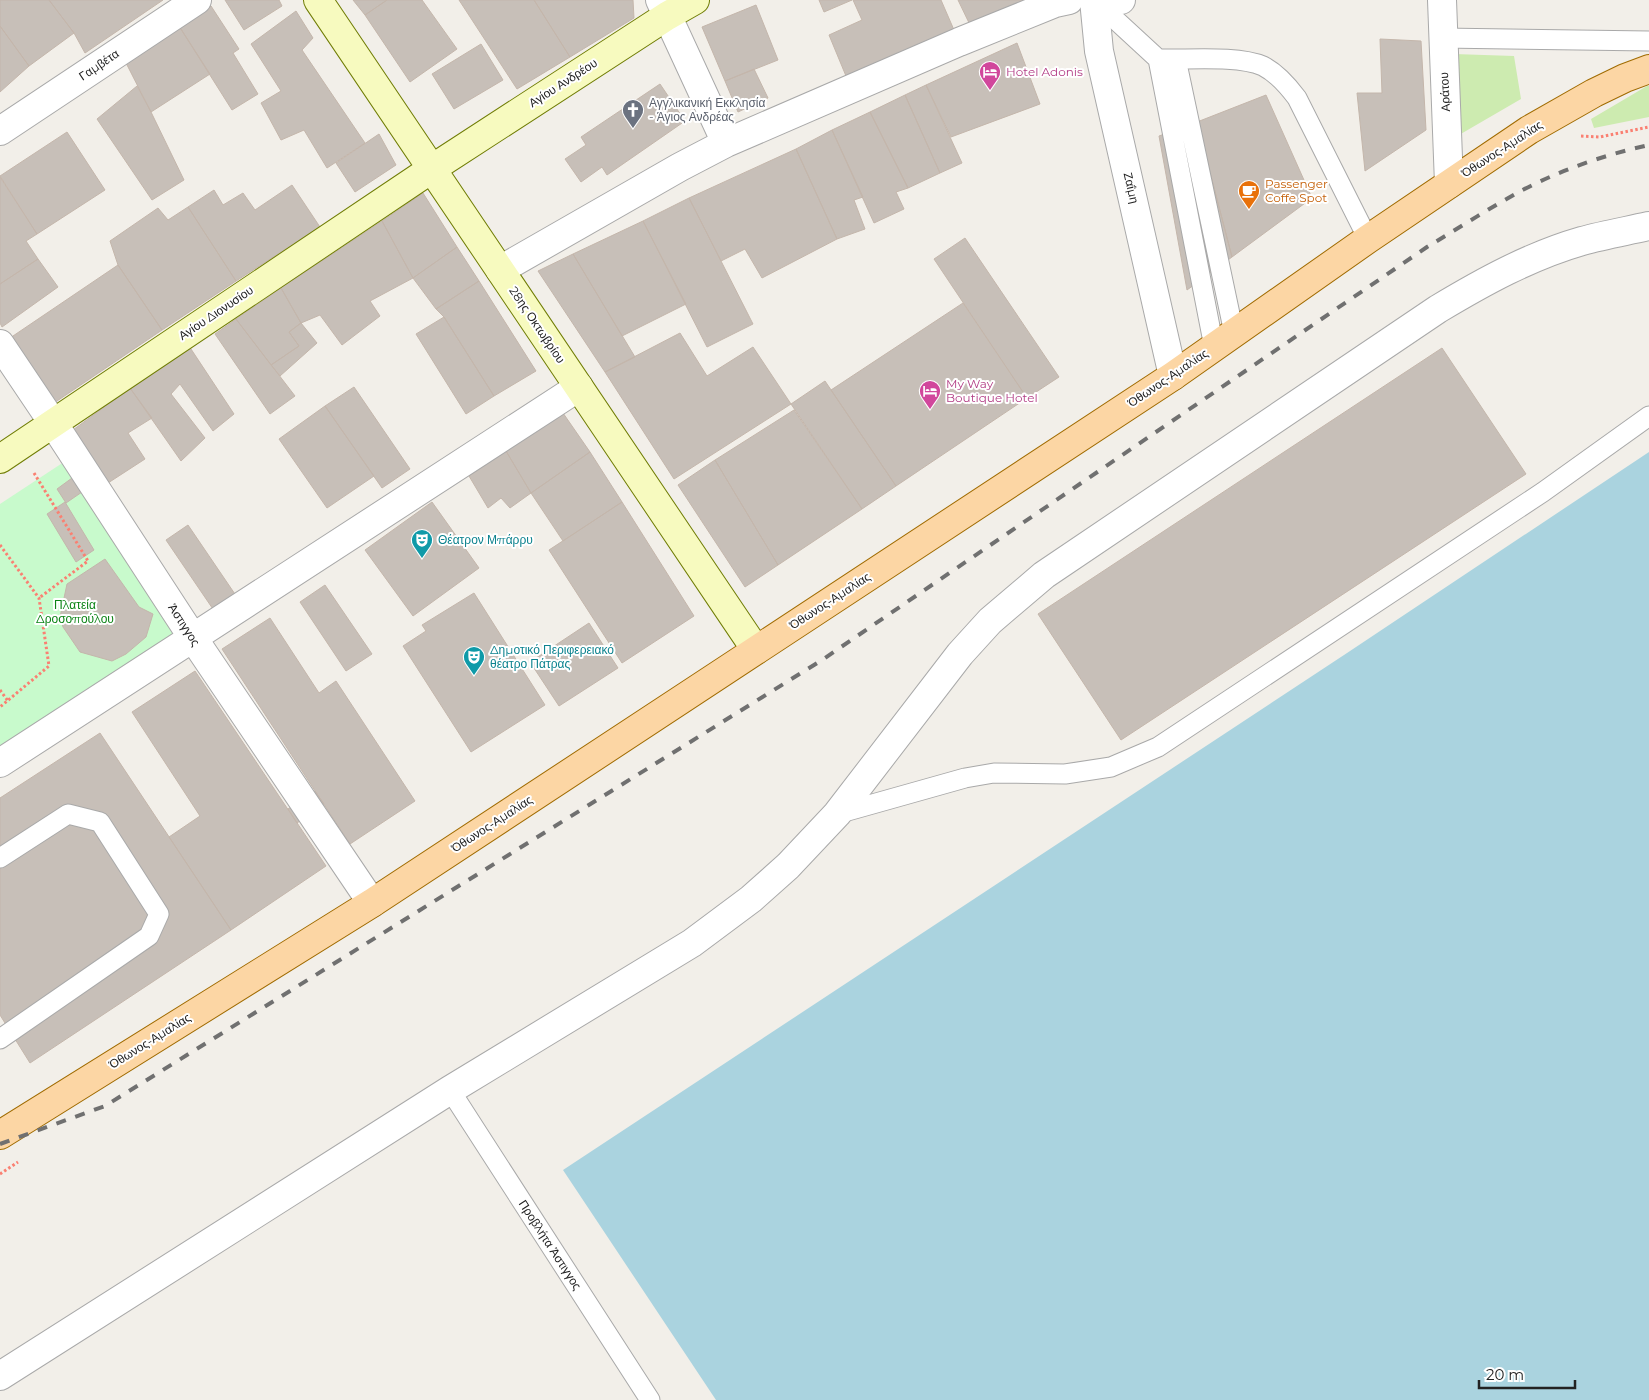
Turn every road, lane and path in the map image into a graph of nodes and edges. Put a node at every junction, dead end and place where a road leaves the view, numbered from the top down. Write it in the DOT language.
graph roads {
  1 [pos="197,0"];
  2 [pos="318,0"];
  3 [pos="695,0"];
  4 [pos="1069,0"];
  5 [pos="1094,0"];
  6 [pos="1121,0"];
  7 [pos="1442,0"];
  8 [pos="663,8"];
  9 [pos="1442,38"];
  10 [pos="1649,41"];
  11 [pos="1167,59"];
  12 [pos="1649,69"];
  13 [pos="1649,127"];
  14 [pos="0,131"];
  15 [pos="1576,136"];
  16 [pos="726,143"];
  17 [pos="433,168"];
  18 [pos="1449,184"];
  19 [pos="1649,226"];
  20 [pos="1368,239"];
  21 [pos="500,270"];
  22 [pos="1224,340"];
  23 [pos="0,344"];
  24 [pos="1173,376"];
  25 [pos="579,387"];
  26 [pos="1649,416"];
  27 [pos="53,423"];
  28 [pos="9,453"];
  29 [pos="0,545"];
  30 [pos="39,598"];
  31 [pos="193,638"];
  32 [pos="756,650"];
  33 [pos="0,690"];
  34 [pos="8,701"];
  35 [pos="0,707"];
  36 [pos="0,763"];
  37 [pos="837,814"];
  38 [pos="0,858"];
  39 [pos="372,903"];
  40 [pos="0,1039"];
  41 [pos="450,1090"];
  42 [pos="3,1127"];
  43 [pos="0,1376"];
  44 [pos="650,1400"];
  1 -- 14 [label="street, Γαμβέτα"];
  2 -- 17 [label="main road, 28ης Οκτωβρίου"];
  3 -- 8 [label="main road, Αγίου Ανδρέου"];
  4 -- 5 [label="street"];
  4 -- 16 [label="street"];
  5 -- 6 [label="street"];
  5 -- 11 [label="lane"];
  5 -- 24 [label="street, Ζαΐμη"];
  7 -- 9 [label="street, Αράτου"];
  8 -- 16 [label="street"];
  8 -- 17 [label="main road, Αγίου Ανδρέου"];
  9 -- 10 [label="lane"];
  9 -- 18 [label="street, Αράτου"];
  11 -- 20 [label="lane"];
  11 -- 22 [label="lane"];
  12 -- 18 [label="main road, Όθωνος-Αμαλίας"];
  13 -- 15 [label="path"];
  16 -- 21 [label="street"];
  17 -- 21 [label="main road, 28ης Οκτωβρίου"];
  17 -- 27 [label="main road, Αγίου Διονυσίου"];
  18 -- 20 [label="main road, Όθωνος-Αμαλίας"];
  19 -- 37 [label="street"];
  20 -- 22 [label="main road, Όθωνος-Αμαλίας"];
  21 -- 25 [label="main road, 28ης Οκτωβρίου"];
  22 -- 24 [label="main road, Όθωνος-Αμαλίας"];
  23 -- 27 [label="street, Άστιγγος"];
  24 -- 32 [label="main road, Όθωνος-Αμαλίας"];
  25 -- 31 [label="street"];
  25 -- 32 [label="main road, 28ης Οκτωβρίου"];
  26 -- 37 [label="lane"];
  27 -- 28 [label="main road, Αγίου Διονυσίου"];
  27 -- 31 [label="street, Άστιγγος"];
  28 -- 30 [label="path"];
  29 -- 30 [label="path"];
  30 -- 34 [label="path"];
  31 -- 36 [label="street"];
  31 -- 39 [label="street, Άστιγγος"];
  32 -- 39 [label="main road, Όθωνος-Αμαλίας"];
  33 -- 34 [label="path"];
  34 -- 35 [label="path"];
  37 -- 41 [label="street"];
  38 -- 40 [label="lane"];
  39 -- 42 [label="main road, Όθωνος-Αμαλίας"];
  41 -- 43 [label="street"];
  41 -- 44 [label="lane, Προβλήτα Άστιγγος"];
}
